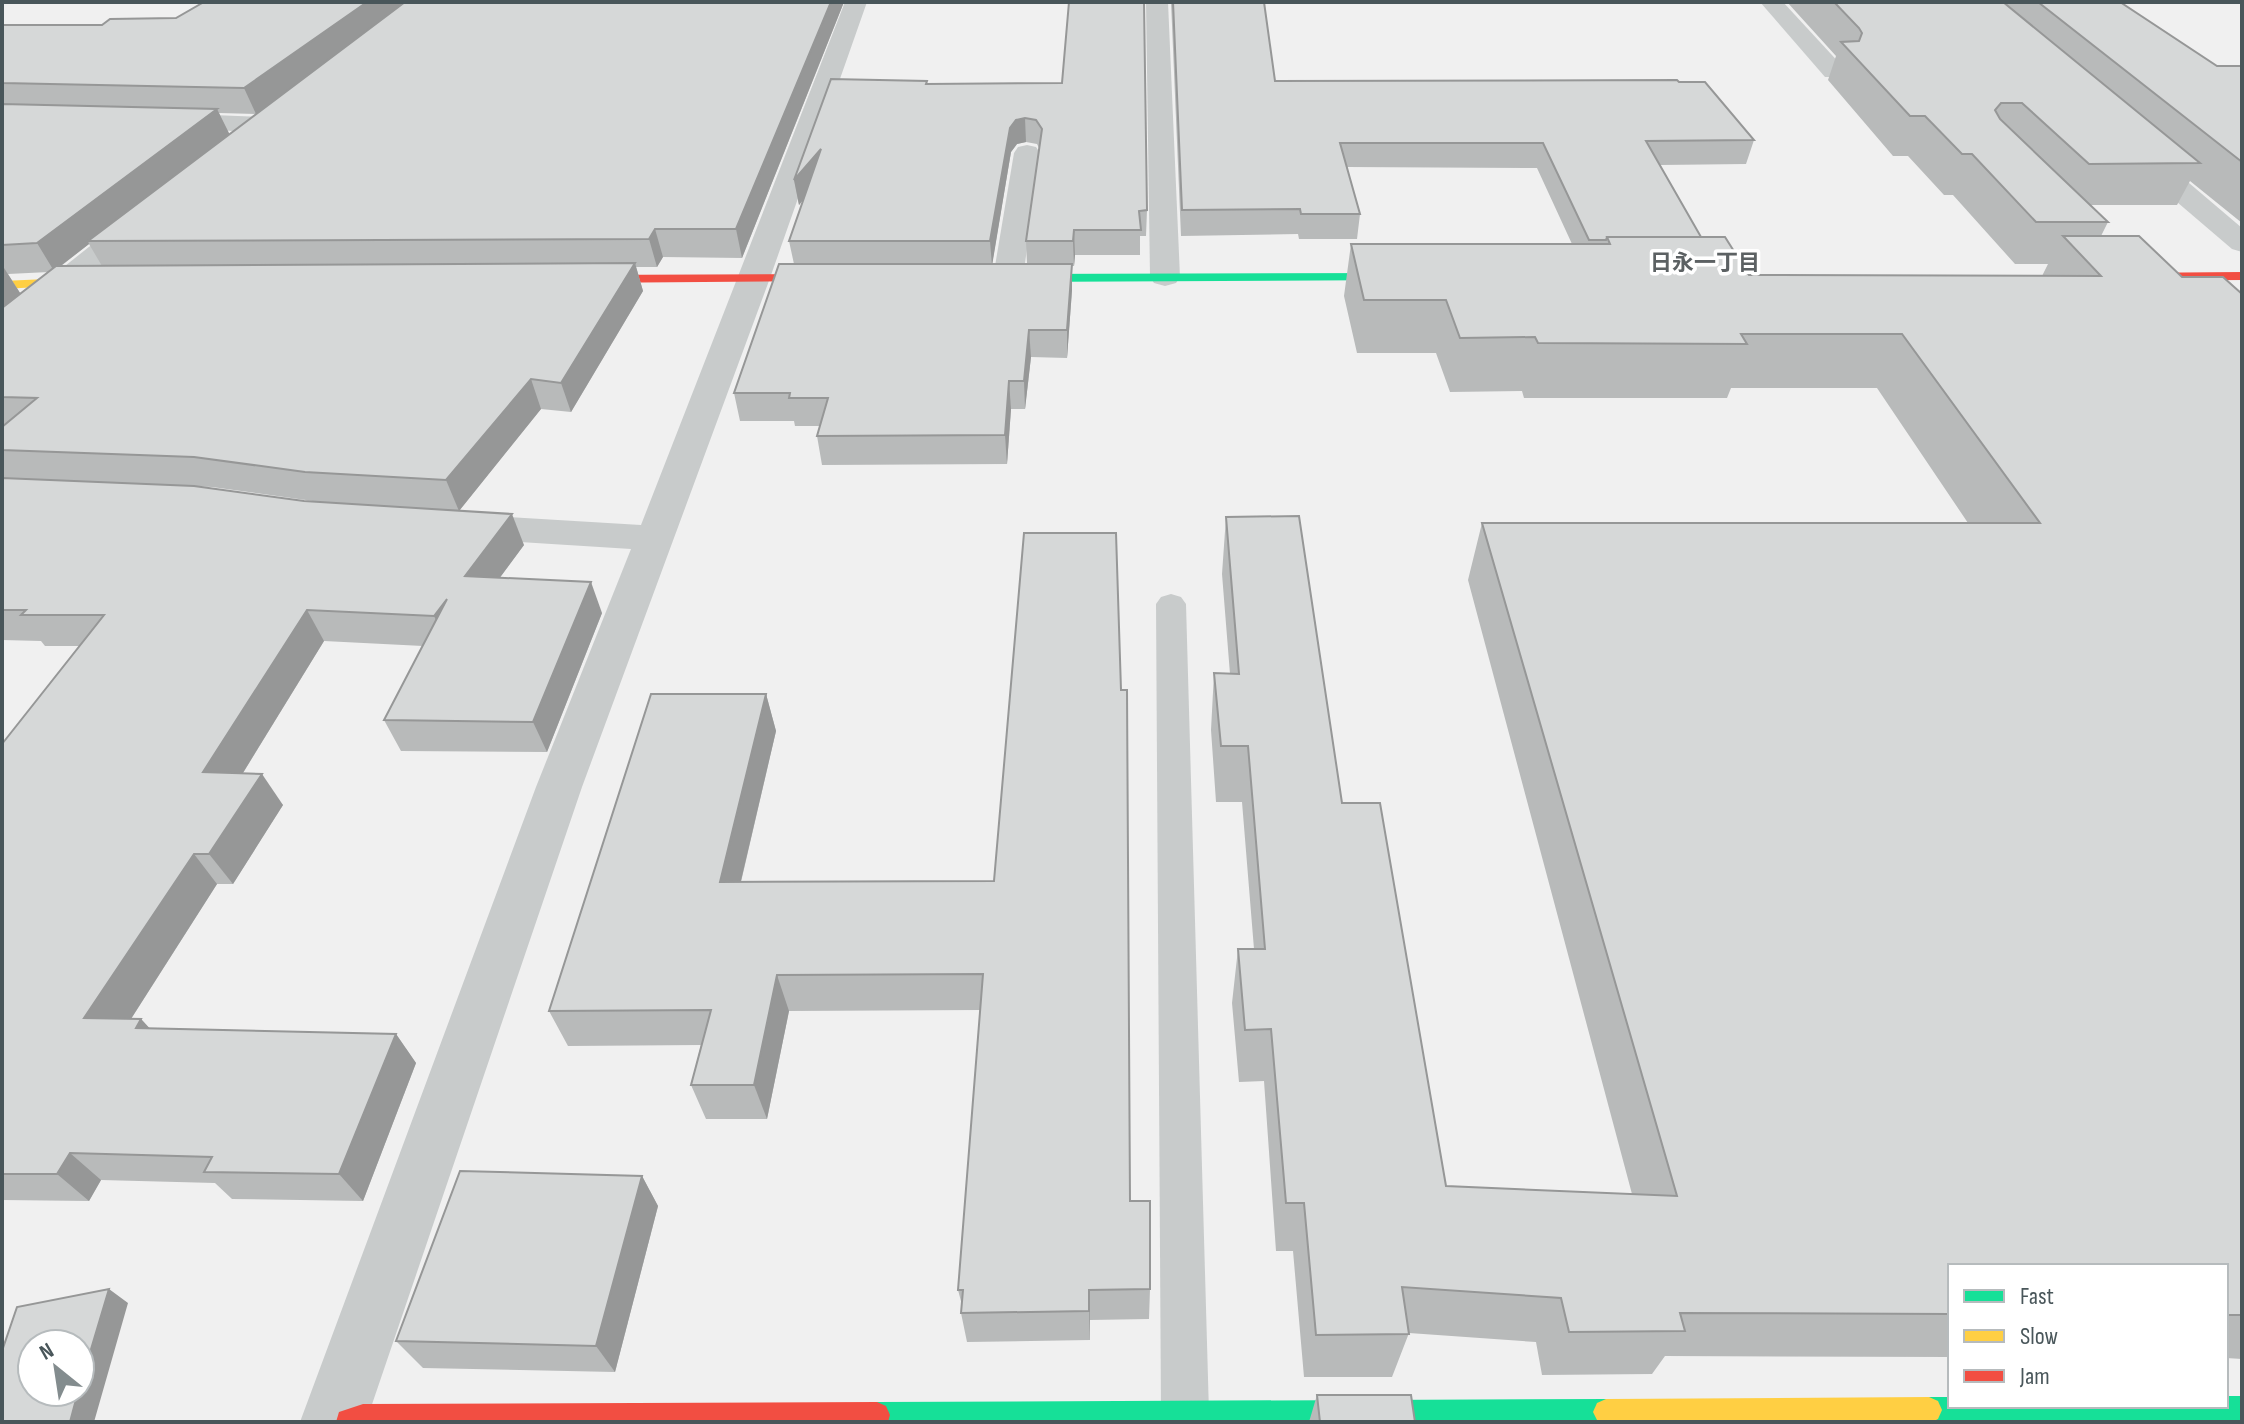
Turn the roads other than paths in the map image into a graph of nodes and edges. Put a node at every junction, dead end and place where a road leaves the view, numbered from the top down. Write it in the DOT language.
graph roads {
  1 [pos="856,2"];
  2 [pos="1157,2"];
  3 [pos="1771,2"];
  4 [pos="1834,72"];
  5 [pos="285,107"];
  6 [pos="145,121"];
  7 [pos="263,125"];
  8 [pos="2125,143"];
  9 [pos="1027,153"];
  10 [pos="225,154"];
  11 [pos="162,203"];
  12 [pos="2242,243"];
  13 [pos="2106,270"];
  14 [pos="2242,276"];
  15 [pos="1165,277"];
  16 [pos="1419,277"];
  17 [pos="755,278"];
  18 [pos="850,278"];
  19 [pos="1000,278"];
  20 [pos="566,279"];
  21 [pos="109,281"];
  22 [pos="61,282"];
  23 [pos="2,285"];
  24 [pos="2,332"];
  25 [pos="427,524"];
  26 [pos="656,538"];
  27 [pos="1171,604"];
  28 [pos="2242,1409"];
  29 [pos="1185,1413"];
  30 [pos="333,1422"];
  31 [pos="349,1422"];
  1 -- 17 [label="street"];
  2 -- 15 [label="street"];
  3 -- 4 [label="street"];
  5 -- 7 [label="street"];
  6 -- 7 [label="street"];
  7 -- 10 [label="street"];
  8 -- 12 [label="street"];
  9 -- 19 [label="street"];
  11 -- 22 [label="street"];
  13 -- 14 [label="street"];
  15 -- 16 [label="street"];
  15 -- 19 [label="street"];
  17 -- 18 [label="street"];
  17 -- 20 [label="street"];
  17 -- 26 [label="street"];
  21 -- 22 [label="street"];
  22 -- 23 [label="street"];
  22 -- 24 [label="street"];
  25 -- 26 [label="street"];
  26 -- 30 [label="street"];
  27 -- 29 [label="lane"];
  28 -- 29 [label="street"];
  29 -- 31 [label="street"];
}
